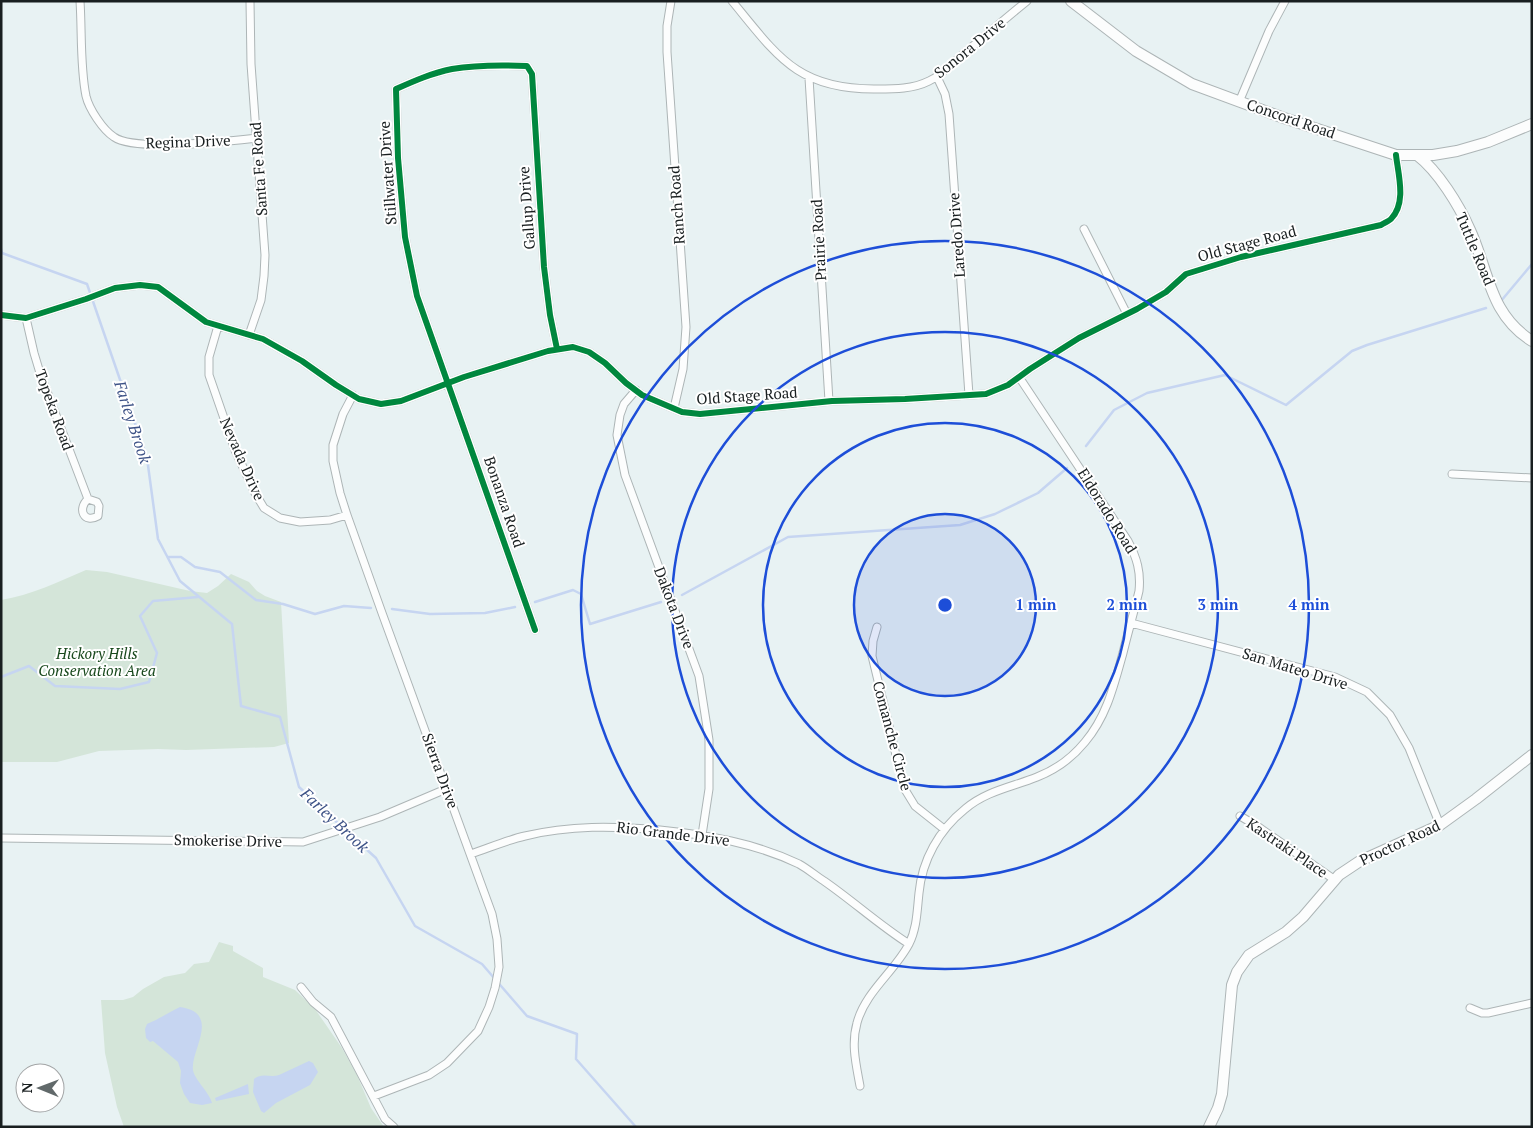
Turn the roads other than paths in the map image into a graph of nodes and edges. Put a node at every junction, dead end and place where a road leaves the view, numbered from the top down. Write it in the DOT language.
graph roads {
  1 [pos="80,1"];
  2 [pos="250,1"];
  3 [pos="671,1"];
  4 [pos="732,1"];
  5 [pos="1027,1"];
  6 [pos="1071,1"];
  7 [pos="1285,1"];
  8 [pos="526,66"];
  9 [pos="936,77"];
  10 [pos="810,78"];
  11 [pos="1240,102"];
  12 [pos="1532,124"];
  13 [pos="258,138"];
  14 [pos="1396,155"];
  15 [pos="1417,155"];
  16 [pos="1084,229"];
  17 [pos="1127,314"];
  18 [pos="1,315"];
  19 [pos="26,318"];
  20 [pos="218,326"];
  21 [pos="249,335"];
  22 [pos="1532,341"];
  23 [pos="557,349"];
  24 [pos="1019,377"];
  25 [pos="448,383"];
  26 [pos="636,390"];
  27 [pos="353,395"];
  28 [pos="969,395"];
  29 [pos="829,401"];
  30 [pos="674,408"];
  31 [pos="1452,474"];
  32 [pos="1532,478"];
  33 [pos="88,499"];
  34 [pos="347,515"];
  35 [pos="1131,623"];
  36 [pos="877,628"];
  37 [pos="535,630"];
  38 [pos="1532,755"];
  39 [pos="446,790"];
  40 [pos="1240,816"];
  41 [pos="1440,825"];
  42 [pos="944,829"];
  43 [pos="702,835"];
  44 [pos="1,838"];
  45 [pos="471,854"];
  46 [pos="1334,880"];
  47 [pos="909,944"];
  48 [pos="301,987"];
  49 [pos="1532,1003"];
  50 [pos="1470,1008"];
  51 [pos="860,1086"];
  52 [pos="374,1096"];
  53 [pos="394,1127"];
  54 [pos="1209,1127"];
  1 -- 13 [label="street, Regina Drive"];
  2 -- 13 [label="street, Santa Fe Road"];
  3 -- 30 [label="street, Ranch Road"];
  4 -- 10 [label="street, Sonora Drive"];
  5 -- 9 [label="street, Sonora Drive"];
  6 -- 11 [label="main road, Concord Road"];
  7 -- 11 [label="street"];
  8 -- 23 [label="street, Gallup Drive"];
  8 -- 25 [label="street, Stillwater Drive"];
  9 -- 10 [label="street, Sonora Drive"];
  9 -- 28 [label="street, Laredo Drive"];
  10 -- 29 [label="street, Prairie Road"];
  11 -- 14 [label="main road, Concord Road"];
  12 -- 15 [label="main road, Concord Road"];
  13 -- 21 [label="street, Santa Fe Road"];
  14 -- 15 [label="main road, Concord Road"];
  14 -- 17 [label="street, Old Stage Road"];
  15 -- 22 [label="main road, Tuttle Road"];
  16 -- 17 [label="street"];
  17 -- 24 [label="street, Old Stage Road"];
  18 -- 19 [label="street, Old Stage Road"];
  19 -- 20 [label="street, Old Stage Road"];
  19 -- 33 [label="street, Topeka Road"];
  20 -- 21 [label="street, Old Stage Road"];
  20 -- 34 [label="street, Nevada Drive"];
  21 -- 27 [label="street, Old Stage Road"];
  23 -- 25 [label="street, Old Stage Road"];
  23 -- 26 [label="street, Old Stage Road"];
  24 -- 28 [label="street, Old Stage Road"];
  24 -- 35 [label="street, Eldorado Road"];
  25 -- 27 [label="street, Old Stage Road"];
  25 -- 37 [label="street, Bonanza Road"];
  26 -- 30 [label="street, Old Stage Road"];
  26 -- 43 [label="street, Dakota Drive"];
  27 -- 34 [label="street, Sierra Drive"];
  28 -- 29 [label="street, Old Stage Road"];
  29 -- 30 [label="street, Old Stage Road"];
  31 -- 32 [label="street"];
  34 -- 39 [label="street, Sierra Drive"];
  35 -- 41 [label="street, San Mateo Drive"];
  35 -- 42 [label="street, Eldorado Road"];
  36 -- 42 [label="street, Comanche Circle"];
  38 -- 41 [label="main road, Proctor Road"];
  39 -- 44 [label="street, Smokerise Drive"];
  39 -- 45 [label="street, Sierra Drive"];
  40 -- 46 [label="street, Kastraki Place"];
  41 -- 46 [label="main road, Proctor Road"];
  42 -- 47 [label="street, Eldorado Road"];
  43 -- 45 [label="street, Rio Grande Drive"];
  43 -- 47 [label="street, Rio Grande Drive"];
  45 -- 52 [label="street, Sierra Drive"];
  46 -- 54 [label="main road, Proctor Road"];
  47 -- 51 [label="street, Eldorado Road"];
  48 -- 52 [label="street"];
  49 -- 50 [label="street"];
  52 -- 53 [label="street"];
}
